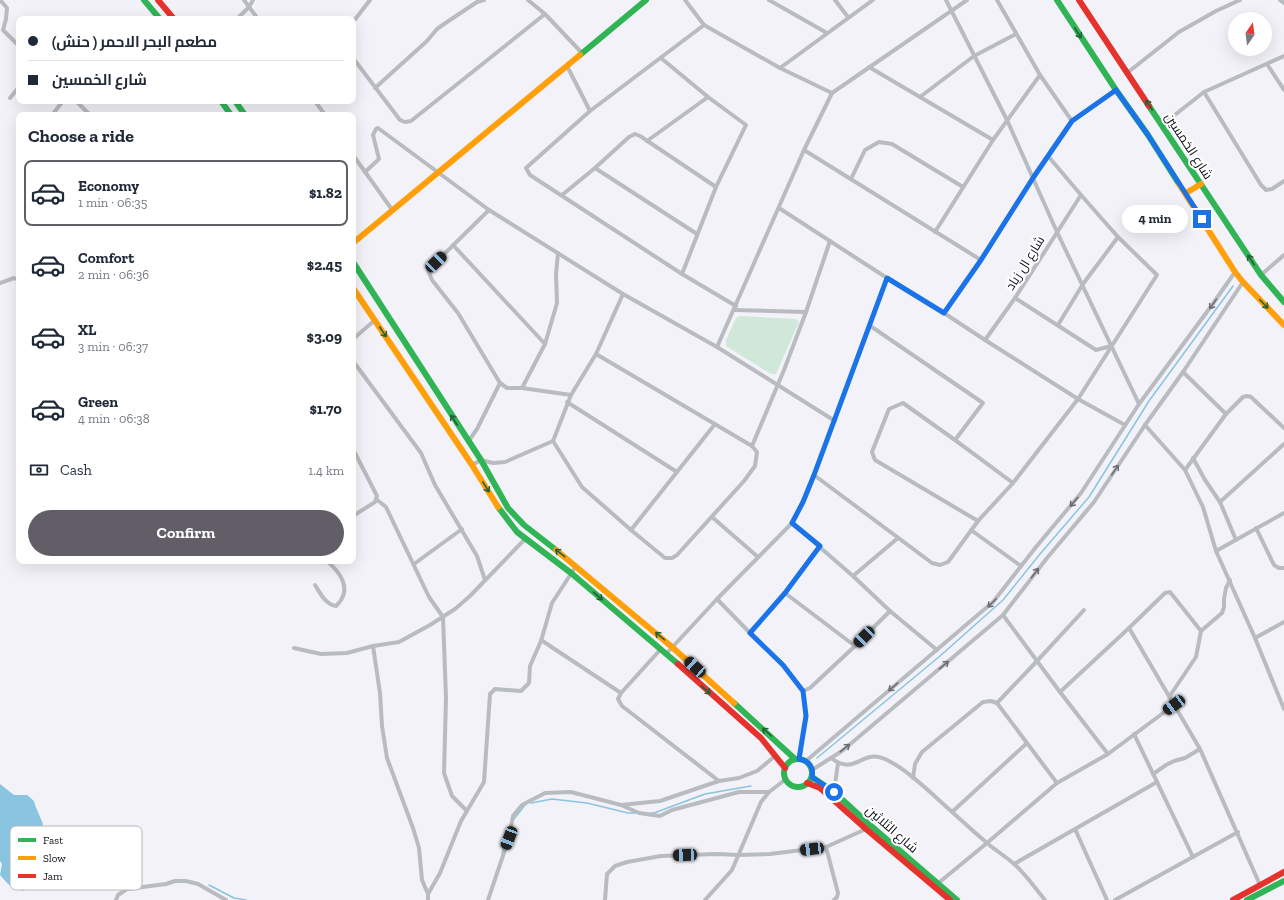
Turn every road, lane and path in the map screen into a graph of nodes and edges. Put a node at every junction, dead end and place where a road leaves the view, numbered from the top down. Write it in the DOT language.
graph roads {
  1 [pos="0,0"];
  2 [pos="144,0"];
  3 [pos="158,0"];
  4 [pos="244,0"];
  5 [pos="253,0"];
  6 [pos="370,0"];
  7 [pos="484,0"];
  8 [pos="528,0"];
  9 [pos="646,0"];
  10 [pos="685,0"];
  11 [pos="769,0"];
  12 [pos="835,0"];
  13 [pos="873,0"];
  14 [pos="946,0"];
  15 [pos="967,0"];
  16 [pos="996,0"];
  17 [pos="1057,0"];
  18 [pos="1079,0"];
  19 [pos="1240,0"];
  20 [pos="1280,0"];
  21 [pos="1284,3"];
  22 [pos="249,7"];
  23 [pos="951,11"];
  24 [pos="545,14"];
  25 [pos="157,16"];
  26 [pos="171,16"];
  27 [pos="240,16"];
  28 [pos="256,16"];
  29 [pos="848,17"];
  30 [pos="356,18"];
  31 [pos="704,25"];
  32 [pos="2,32"];
  33 [pos="826,33"];
  34 [pos="1016,34"];
  35 [pos="16,44"];
  36 [pos="582,53"];
  37 [pos="974,56"];
  38 [pos="1284,56"];
  39 [pos="661,58"];
  40 [pos="356,62"];
  41 [pos="1266,64"];
  42 [pos="567,66"];
  43 [pos="869,67"];
  44 [pos="780,68"];
  45 [pos="1127,73"];
  46 [pos="1040,75"];
  47 [pos="375,88"];
  48 [pos="1116,90"];
  49 [pos="1284,90"];
  50 [pos="16,91"];
  51 [pos="1204,92"];
  52 [pos="832,93"];
  53 [pos="920,97"];
  54 [pos="10,98"];
  55 [pos="708,98"];
  56 [pos="61,104"];
  57 [pos="79,104"];
  58 [pos="237,104"];
  59 [pos="590,111"];
  60 [pos="54,112"];
  61 [pos="87,112"];
  62 [pos="244,112"];
  63 [pos="1007,120"];
  64 [pos="1072,121"];
  65 [pos="1162,124"];
  66 [pos="993,140"];
  67 [pos="647,141"];
  68 [pos="804,150"];
  69 [pos="1048,156"];
  70 [pos="356,160"];
  71 [pos="595,168"];
  72 [pos="365,172"];
  73 [pos="438,173"];
  74 [pos="1033,178"];
  75 [pos="851,179"];
  76 [pos="1284,181"];
  77 [pos="1201,184"];
  78 [pos="716,187"];
  79 [pos="964,187"];
  80 [pos="1186,193"];
  81 [pos="562,195"];
  82 [pos="1080,195"];
  83 [pos="779,208"];
  84 [pos="489,210"];
  85 [pos="393,211"];
  86 [pos="935,232"];
  87 [pos="1057,232"];
  88 [pos="697,234"];
  89 [pos="1118,237"];
  90 [pos="356,241"];
  91 [pos="830,241"];
  92 [pos="453,245"];
  93 [pos="558,253"];
  94 [pos="1284,255"];
  95 [pos="981,260"];
  96 [pos="356,267"];
  97 [pos="1235,272"];
  98 [pos="682,274"];
  99 [pos="1261,275"];
  100 [pos="887,278"];
  101 [pos="16,279"];
  102 [pos="1244,282"];
  103 [pos="0,283"];
  104 [pos="1083,284"];
  105 [pos="356,292"];
  106 [pos="623,294"];
  107 [pos="1015,298"];
  108 [pos="1284,302"];
  109 [pos="735,308"];
  110 [pos="806,312"];
  111 [pos="944,313"];
  112 [pos="375,320"];
  113 [pos="869,325"];
  114 [pos="1058,325"];
  115 [pos="1284,325"];
  116 [pos="356,336"];
  117 [pos="985,340"];
  118 [pos="545,344"];
  119 [pos="1111,346"];
  120 [pos="717,348"];
  121 [pos="596,354"];
  122 [pos="356,364"];
  123 [pos="1183,372"];
  124 [pos="500,382"];
  125 [pos="777,385"];
  126 [pos="522,388"];
  127 [pos="571,395"];
  128 [pos="1078,399"];
  129 [pos="567,402"];
  130 [pos="1139,404"];
  131 [pos="1226,414"];
  132 [pos="835,421"];
  133 [pos="715,424"];
  134 [pos="1125,425"];
  135 [pos="1145,425"];
  136 [pos="1284,428"];
  137 [pos="956,440"];
  138 [pos="553,441"];
  139 [pos="468,442"];
  140 [pos="1284,444"];
  141 [pos="752,446"];
  142 [pos="356,455"];
  143 [pos="1193,458"];
  144 [pos="481,460"];
  145 [pos="472,465"];
  146 [pos="1185,470"];
  147 [pos="677,472"];
  148 [pos="814,475"];
  149 [pos="1013,483"];
  150 [pos="376,498"];
  151 [pos="1220,502"];
  152 [pos="1284,513"];
  153 [pos="356,514"];
  154 [pos="712,517"];
  155 [pos="978,521"];
  156 [pos="792,523"];
  157 [pos="1256,528"];
  158 [pos="462,529"];
  159 [pos="631,530"];
  160 [pos="971,530"];
  161 [pos="526,538"];
  162 [pos="898,538"];
  163 [pos="1236,540"];
  164 [pos="820,546"];
  165 [pos="1216,551"];
  166 [pos="758,557"];
  167 [pos="330,564"];
  168 [pos="414,564"];
  169 [pos="576,566"];
  170 [pos="1021,566"];
  171 [pos="1284,568"];
  172 [pos="571,573"];
  173 [pos="853,576"];
  174 [pos="485,580"];
  175 [pos="1230,580"];
  176 [pos="315,585"];
  177 [pos="785,593"];
  178 [pos="717,599"];
  179 [pos="1084,610"];
  180 [pos="890,611"];
  181 [pos="1003,615"];
  182 [pos="443,617"];
  183 [pos="1284,622"];
  184 [pos="1129,628"];
  185 [pos="1201,631"];
  186 [pos="750,633"];
  187 [pos="1255,638"];
  188 [pos="541,640"];
  189 [pos="373,646"];
  190 [pos="855,646"];
  191 [pos="672,647"];
  192 [pos="294,648"];
  193 [pos="937,650"];
  194 [pos="663,652"];
  195 [pos="1037,661"];
  196 [pos="803,691"];
  197 [pos="1060,692"];
  198 [pos="621,693"];
  199 [pos="1169,697"];
  200 [pos="997,703"];
  201 [pos="1174,705"];
  202 [pos="1284,709"];
  203 [pos="1134,734"];
  204 [pos="1027,743"];
  205 [pos="1200,749"];
  206 [pos="1108,754"];
  207 [pos="775,756"];
  208 [pos="831,758"];
  209 [pos="797,759"];
  210 [pos="806,761"];
  211 [pos="838,763"];
  212 [pos="785,768"];
  213 [pos="812,770"];
  214 [pos="1153,774"];
  215 [pos="812,777"];
  216 [pos="913,778"];
  217 [pos="786,779"];
  218 [pos="719,781"];
  219 [pos="1157,782"];
  220 [pos="807,783"];
  221 [pos="1057,783"];
  222 [pos="769,792"];
  223 [pos="834,792"];
  224 [pos="621,805"];
  225 [pos="467,811"];
  226 [pos="952,812"];
  227 [pos="866,829"];
  228 [pos="1075,829"];
  229 [pos="1238,832"];
  230 [pos="987,843"];
  231 [pos="826,847"];
  232 [pos="739,855"];
  233 [pos="1193,857"];
  234 [pos="1014,864"];
  235 [pos="1284,872"];
  236 [pos="1284,881"];
  237 [pos="936,885"];
  238 [pos="1260,885"];
  239 [pos="142,887"];
  240 [pos="125,890"];
  241 [pos="428,894"];
  242 [pos="836,899"];
  243 [pos="116,900"];
  244 [pos="226,900"];
  245 [pos="428,900"];
  246 [pos="488,900"];
  247 [pos="606,900"];
  248 [pos="705,900"];
  249 [pos="950,900"];
  250 [pos="957,900"];
  251 [pos="1045,900"];
  252 [pos="1107,900"];
  253 [pos="1115,900"];
  254 [pos="1233,900"];
  255 [pos="1247,900"];
  1 -- 32 [label="street"];
  2 -- 25 [label="main road"];
  3 -- 26 [label="main road"];
  4 -- 22 [label="street"];
  5 -- 22 [label="street"];
  6 -- 30 [label="street"];
  7 -- 47 [label="street"];
  8 -- 24 [label="street"];
  9 -- 36 [label="main road"];
  10 -- 31 [label="street"];
  11 -- 33 [label="street"];
  12 -- 29 [label="street"];
  13 -- 29 [label="street"];
  14 -- 23 [label="street"];
  15 -- 23 [label="street"];
  16 -- 34 [label="street"];
  17 -- 48 [label="main road, one-way"];
  18 -- 45 [label="main road, شارع الخمسين"];
  19 -- 45 [label="street"];
  20 -- 21 [label="street"];
  22 -- 27 [label="street"];
  22 -- 28 [label="street"];
  23 -- 37 [label="street"];
  23 -- 43 [label="street"];
  24 -- 36 [label="street"];
  24 -- 47 [label="street"];
  29 -- 33 [label="street"];
  31 -- 39 [label="street"];
  31 -- 44 [label="street"];
  32 -- 35 [label="street"];
  33 -- 44 [label="street"];
  34 -- 37 [label="street"];
  34 -- 46 [label="street"];
  36 -- 42 [label="main road"];
  37 -- 53 [label="street"];
  37 -- 63 [label="street"];
  38 -- 41 [label="street"];
  39 -- 55 [label="street"];
  39 -- 59 [label="street"];
  40 -- 47 [label="street"];
  41 -- 49 [label="street"];
  41 -- 51 [label="street"];
  42 -- 59 [label="street"];
  42 -- 73 [label="main road"];
  43 -- 52 [label="street"];
  43 -- 53 [label="street"];
  44 -- 52 [label="street"];
  65 -- 45 [label="main road, شارع الخمسين, one-way"];
  46 -- 63 [label="street"];
  46 -- 64 [label="street"];
  48 -- 64 [label="street"];
  48 -- 80 [label="main road"];
  50 -- 54 [label="street"];
  51 -- 65 [label="street"];
  51 -- 76 [label="street"];
  52 -- 68 [label="street"];
  53 -- 66 [label="street"];
  55 -- 67 [label="street"];
  55 -- 78 [label="street"];
  56 -- 60 [label="street"];
  57 -- 61 [label="street"];
  58 -- 62 [label="main road"];
  59 -- 81 [label="street"];
  63 -- 66 [label="street"];
  63 -- 74 [label="street"];
  64 -- 69 [label="street"];
  65 -- 77 [label="main road, شارع الخمسين"];
  66 -- 79 [label="street"];
  67 -- 71 [label="street"];
  67 -- 78 [label="street"];
  68 -- 75 [label="street"];
  68 -- 83 [label="street"];
  69 -- 74 [label="street"];
  69 -- 82 [label="street"];
  70 -- 72 [label="street"];
  71 -- 81 [label="street"];
  71 -- 88 [label="street"];
  72 -- 73 [label="street"];
  72 -- 85 [label="street"];
  73 -- 84 [label="street"];
  73 -- 85 [label="main road"];
  74 -- 87 [label="street"];
  74 -- 95 [label="street"];
  75 -- 79 [label="street"];
  75 -- 86 [label="street"];
  77 -- 80 [label="main road"];
  99 -- 77 [label="main road, شارع الخمسين, one-way"];
  78 -- 88 [label="street"];
  79 -- 86 [label="street"];
  80 -- 97 [label="main road"];
  81 -- 98 [label="street"];
  82 -- 87 [label="street, شارع ال زياد"];
  82 -- 89 [label="street"];
  83 -- 91 [label="street"];
  83 -- 109 [label="street"];
  84 -- 92 [label="street"];
  84 -- 93 [label="street"];
  85 -- 90 [label="main road"];
  86 -- 95 [label="street"];
  87 -- 104 [label="street"];
  87 -- 107 [label="street, شارع ال زياد"];
  88 -- 98 [label="street"];
  89 -- 104 [label="street"];
  89 -- 119 [label="street"];
  91 -- 100 [label="street"];
  91 -- 110 [label="street"];
  92 -- 118 [label="street"];
  92 -- 124 [label="street"];
  93 -- 106 [label="street"];
  93 -- 118 [label="street"];
  94 -- 99 [label="street"];
  95 -- 111 [label="street"];
  139 -- 96 [label="main road, one-way"];
  97 -- 102 [label="main road"];
  97 -- 130 [label="street, one-way"];
  98 -- 109 [label="street"];
  99 -- 108 [label="main road, شارع الخمسين"];
  100 -- 111 [label="street"];
  100 -- 113 [label="street"];
  101 -- 103 [label="street"];
  102 -- 115 [label="main road, one-way"];
  102 -- 123 [label="street"];
  104 -- 114 [label="street"];
  104 -- 119 [label="street"];
  105 -- 112 [label="main road"];
  106 -- 120 [label="street"];
  106 -- 121 [label="street"];
  107 -- 114 [label="street"];
  107 -- 117 [label="street, شارع ال زياد"];
  109 -- 110 [label="street"];
  109 -- 120 [label="street"];
  110 -- 125 [label="street"];
  111 -- 117 [label="street"];
  112 -- 116 [label="street"];
  112 -- 145 [label="main road, one-way"];
  113 -- 132 [label="street"];
  113 -- 137 [label="street"];
  114 -- 119 [label="street"];
  117 -- 128 [label="street"];
  118 -- 126 [label="street"];
  119 -- 128 [label="street"];
  119 -- 130 [label="street"];
  120 -- 125 [label="street"];
  121 -- 127 [label="street"];
  121 -- 133 [label="street"];
  122 -- 158 [label="street"];
  123 -- 131 [label="street"];
  123 -- 135 [label="street"];
  124 -- 126 [label="street"];
  124 -- 139 [label="street"];
  125 -- 132 [label="street"];
  125 -- 141 [label="street"];
  126 -- 127 [label="street"];
  127 -- 129 [label="street"];
  128 -- 134 [label="street"];
  128 -- 149 [label="street"];
  129 -- 138 [label="street"];
  129 -- 147 [label="street"];
  130 -- 134 [label="street"];
  131 -- 136 [label="street"];
  131 -- 143 [label="street"];
  132 -- 148 [label="street"];
  133 -- 141 [label="street"];
  133 -- 147 [label="street"];
  134 -- 170 [label="street, one-way"];
  135 -- 146 [label="street"];
  181 -- 135 [label="street, one-way"];
  137 -- 149 [label="street"];
  137 -- 155 [label="street"];
  138 -- 144 [label="street"];
  138 -- 159 [label="street"];
  139 -- 144 [label="main road"];
  140 -- 151 [label="street"];
  141 -- 154 [label="street"];
  142 -- 150 [label="street"];
  143 -- 146 [label="street"];
  143 -- 151 [label="street"];
  144 -- 145 [label="street"];
  169 -- 144 [label="main road, one-way"];
  145 -- 161 [label="main road, one-way"];
  146 -- 165 [label="street"];
  147 -- 159 [label="street"];
  148 -- 156 [label="street"];
  148 -- 162 [label="street"];
  149 -- 155 [label="street"];
  150 -- 153 [label="street"];
  150 -- 168 [label="street"];
  151 -- 163 [label="street"];
  152 -- 157 [label="street"];
  154 -- 159 [label="street"];
  154 -- 166 [label="street"];
  155 -- 160 [label="street"];
  156 -- 164 [label="street"];
  156 -- 166 [label="street"];
  157 -- 163 [label="street"];
  157 -- 171 [label="street"];
  158 -- 168 [label="street"];
  158 -- 174 [label="street"];
  160 -- 162 [label="street"];
  160 -- 170 [label="street"];
  161 -- 172 [label="main road"];
  161 -- 174 [label="street"];
  162 -- 173 [label="street"];
  163 -- 165 [label="street"];
  164 -- 173 [label="street"];
  164 -- 177 [label="street"];
  165 -- 175 [label="street"];
  166 -- 178 [label="street"];
  167 -- 176 [label="street"];
  168 -- 182 [label="street"];
  169 -- 172 [label="street"];
  191 -- 169 [label="main road, one-way"];
  170 -- 193 [label="street, one-way"];
  172 -- 188 [label="street"];
  172 -- 194 [label="main road, one-way"];
  173 -- 180 [label="street"];
  174 -- 182 [label="street"];
  175 -- 185 [label="street"];
  175 -- 187 [label="street"];
  177 -- 186 [label="street"];
  177 -- 190 [label="street"];
  178 -- 186 [label="street"];
  178 -- 191 [label="street"];
  179 -- 195 [label="street"];
  180 -- 190 [label="street"];
  180 -- 193 [label="street"];
  181 -- 195 [label="street"];
  208 -- 181 [label="street, one-way"];
  182 -- 189 [label="street"];
  182 -- 225 [label="street"];
  183 -- 187 [label="street"];
  184 -- 185 [label="street"];
  184 -- 197 [label="street"];
  184 -- 199 [label="street"];
  185 -- 199 [label="street"];
  186 -- 196 [label="street"];
  187 -- 202 [label="street"];
  188 -- 198 [label="street"];
  188 -- 225 [label="street"];
  189 -- 192 [label="street"];
  189 -- 241 [label="street"];
  190 -- 196 [label="street"];
  191 -- 194 [label="street"];
  209 -- 191 [label="main road, one-way"];
  193 -- 210 [label="street, one-way"];
  194 -- 198 [label="street"];
  194 -- 207 [label="main road, one-way"];
  195 -- 197 [label="street"];
  195 -- 200 [label="street"];
  196 -- 209 [label="street"];
  197 -- 206 [label="street"];
  198 -- 218 [label="street"];
  199 -- 201 [label="street"];
  200 -- 204 [label="street"];
  200 -- 216 [label="street"];
  201 -- 203 [label="street"];
  201 -- 205 [label="street"];
  203 -- 206 [label="street"];
  203 -- 214 [label="street"];
  204 -- 221 [label="street"];
  204 -- 226 [label="street"];
  205 -- 214 [label="street"];
  205 -- 229 [label="street"];
  206 -- 221 [label="street"];
  207 -- 212 [label="main road"];
  207 -- 218 [label="street"];
  208 -- 211 [label="street"];
  208 -- 213 [label="street"];
  209 -- 210 [label="main road"];
  209 -- 212 [label="main road"];
  210 -- 213 [label="main road"];
  211 -- 216 [label="street"];
  211 -- 223 [label="street"];
  212 -- 217 [label="main road"];
  213 -- 215 [label="main road"];
  214 -- 219 [label="street"];
  215 -- 220 [label="main road"];
  215 -- 223 [label="main road, شارع الثلاثين"];
  216 -- 226 [label="street"];
  217 -- 220 [label="main road"];
  217 -- 222 [label="street"];
  218 -- 224 [label="street"];
  219 -- 228 [label="street"];
  219 -- 233 [label="street"];
  220 -- 227 [label="main road, شارع الثلاثين"];
  221 -- 230 [label="street"];
  222 -- 224 [label="street"];
  222 -- 232 [label="street"];
  223 -- 237 [label="main road, شارع الثلاثين"];
  224 -- 246 [label="street"];
  225 -- 241 [label="street"];
  226 -- 230 [label="street"];
  227 -- 231 [label="street"];
  227 -- 237 [label="main road, شارع الثلاثين"];
  228 -- 234 [label="street"];
  228 -- 252 [label="street"];
  229 -- 233 [label="street"];
  229 -- 238 [label="street"];
  230 -- 234 [label="street"];
  230 -- 237 [label="street"];
  231 -- 232 [label="street"];
  231 -- 242 [label="street"];
  232 -- 247 [label="street"];
  232 -- 248 [label="street"];
  233 -- 253 [label="street"];
  234 -- 251 [label="street"];
  235 -- 238 [label="main road"];
  236 -- 255 [label="main road"];
  237 -- 249 [label="main road, شارع الثلاثين"];
  237 -- 250 [label="main road, شارع الثلاثين"];
  238 -- 254 [label="main road"];
  239 -- 244 [label="street"];
  240 -- 243 [label="street"];
  241 -- 245 [label="street"];
}
